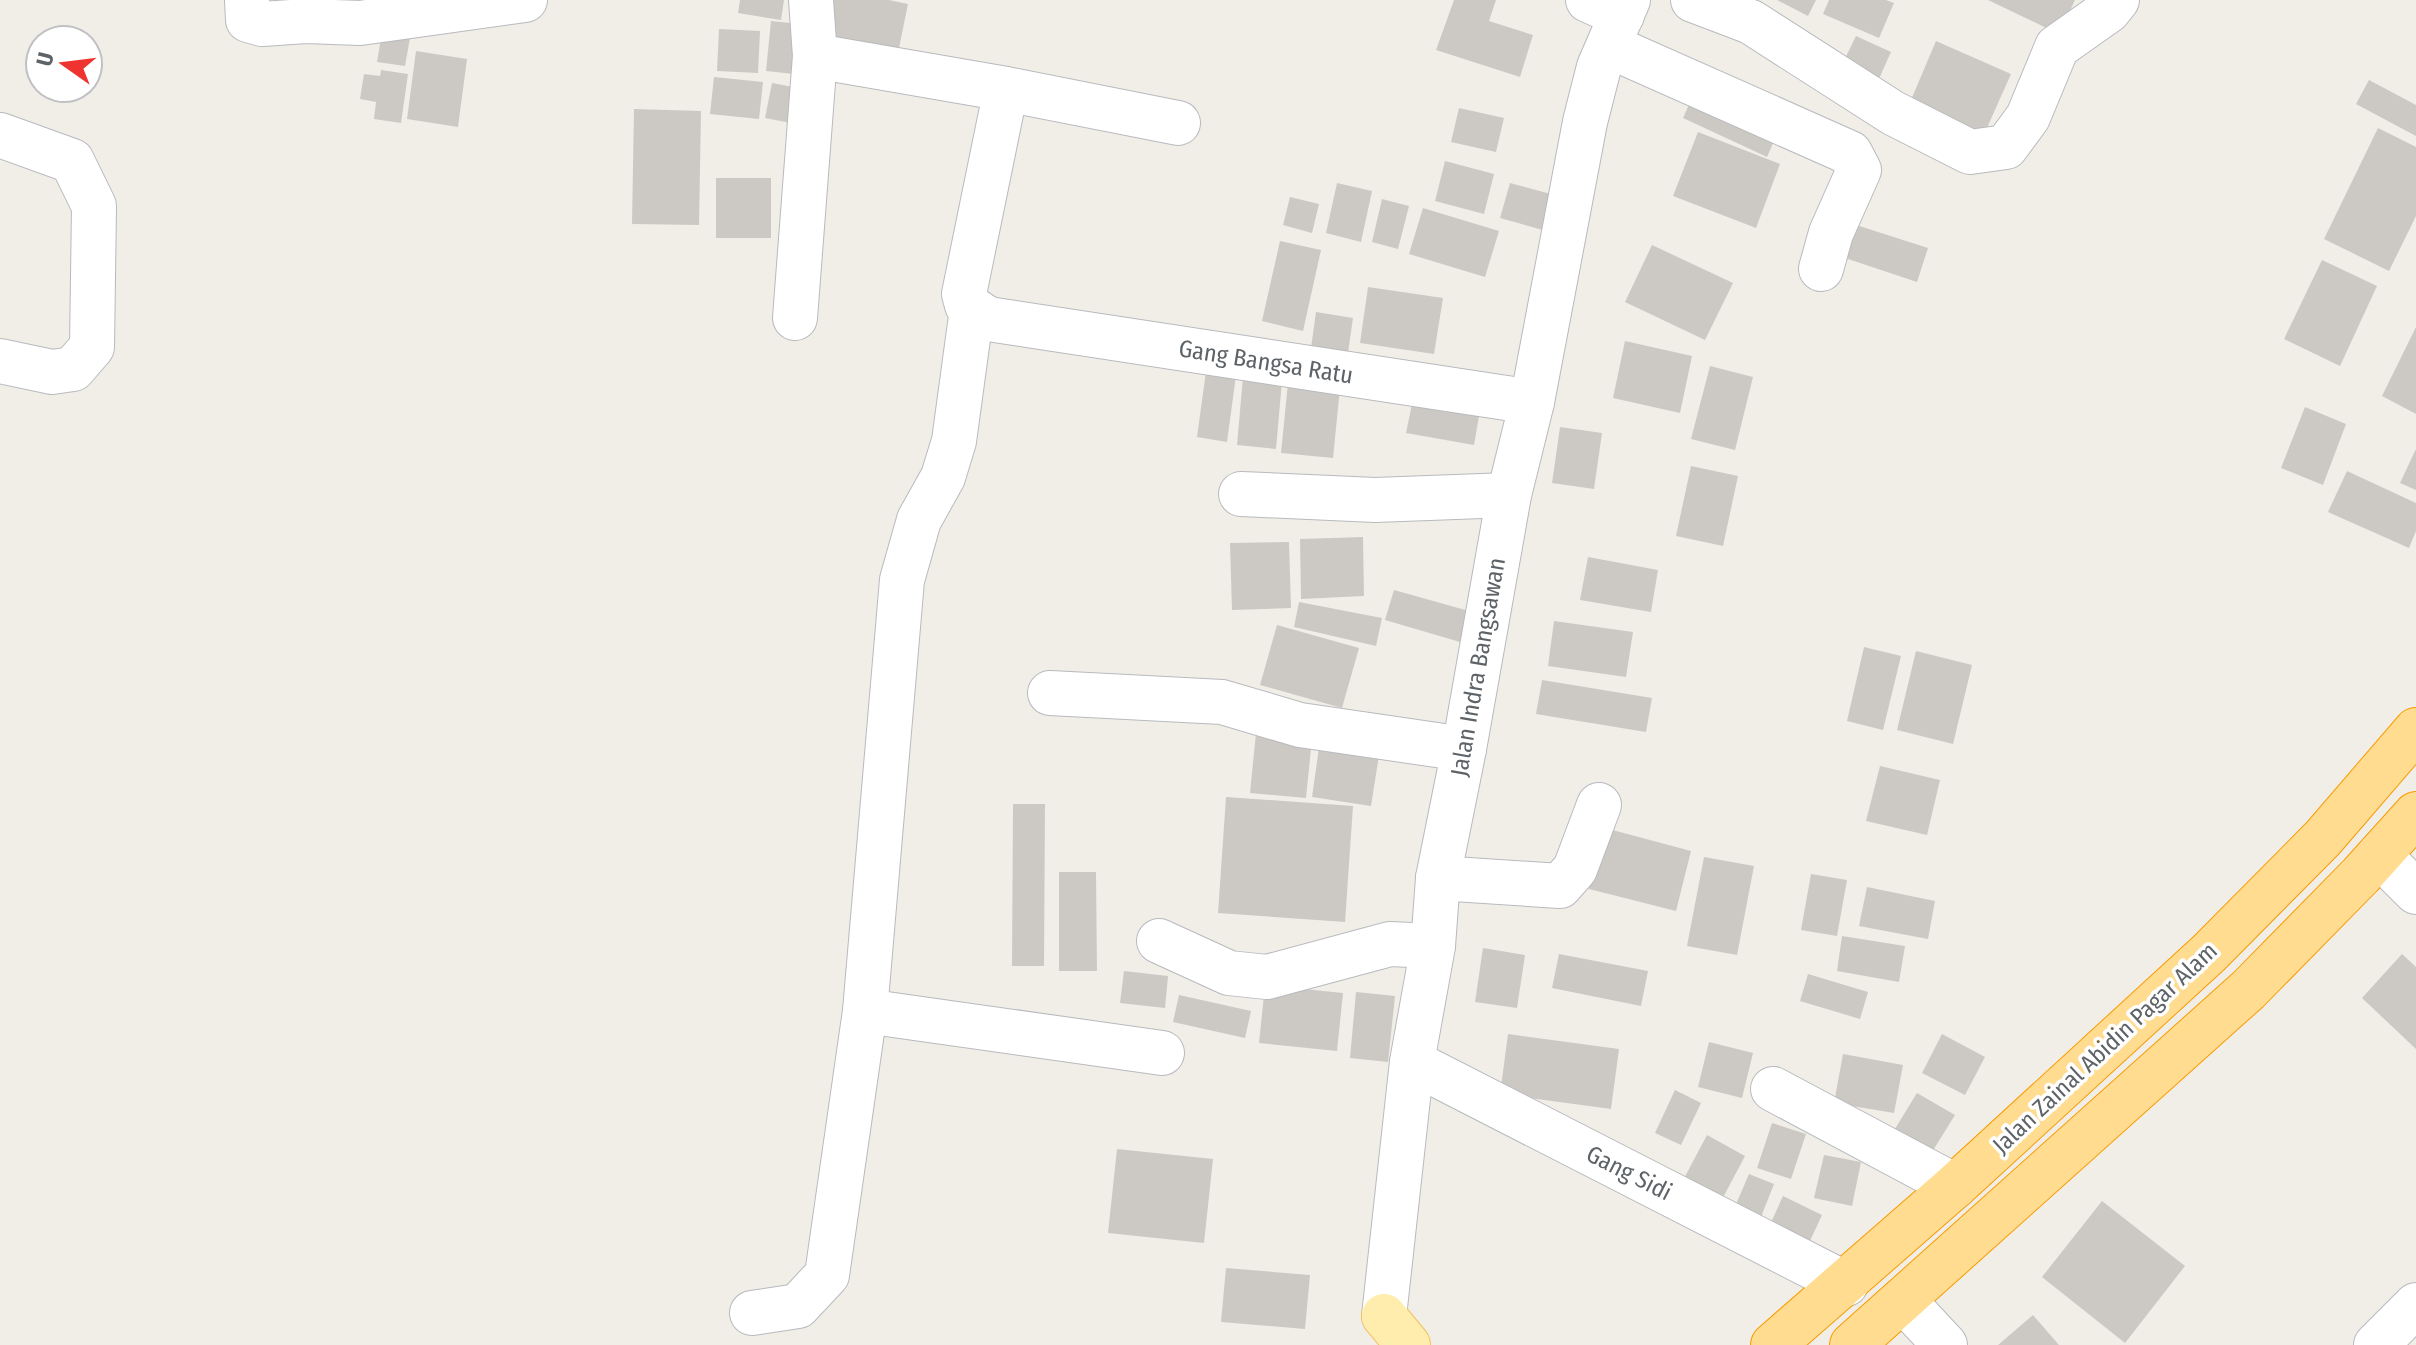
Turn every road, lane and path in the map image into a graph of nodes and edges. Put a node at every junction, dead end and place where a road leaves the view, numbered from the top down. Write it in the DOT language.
graph roads {
  1 [pos="247,0"];
  2 [pos="811,0"];
  3 [pos="1693,0"];
  4 [pos="2117,0"];
  5 [pos="505,1"];
  6 [pos="1612,15"];
  7 [pos="815,56"];
  8 [pos="1006,89"];
  9 [pos="1178,123"];
  10 [pos="0,135"];
  11 [pos="1821,269"];
  12 [pos="986,316"];
  13 [pos="795,318"];
  14 [pos="0,361"];
  15 [pos="1532,402"];
  16 [pos="1241,494"];
  17 [pos="1509,495"];
  18 [pos="1050,693"];
  19 [pos="2416,730"];
  20 [pos="1464,749"];
  21 [pos="1599,805"];
  22 [pos="2416,814"];
  23 [pos="2379,855"];
  24 [pos="1438,878"];
  25 [pos="2416,892"];
  26 [pos="1159,941"];
  27 [pos="1433,946"];
  28 [pos="865,1011"];
  29 [pos="1162,1053"];
  30 [pos="1412,1062"];
  31 [pos="1773,1089"];
  32 [pos="1955,1186"];
  33 [pos="1846,1284"];
  34 [pos="1903,1300"];
  35 [pos="2416,1305"];
  36 [pos="752,1313"];
  37 [pos="1390,1335"];
  38 [pos="1773,1345"];
  39 [pos="1852,1345"];
  40 [pos="1945,1345"];
  41 [pos="2376,1345"];
  1 -- 5 [label="street"];
  2 -- 7 [label="street"];
  3 -- 4 [label="street"];
  6 -- 11 [label="street"];
  6 -- 15 [label="street, Jalan Indra Bangsawan"];
  7 -- 8 [label="street"];
  7 -- 13 [label="street"];
  8 -- 9 [label="street"];
  8 -- 12 [label="street"];
  10 -- 14 [label="street"];
  12 -- 15 [label="street, Gang Bangsa Ratu"];
  12 -- 28 [label="street"];
  15 -- 17 [label="street, Jalan Indra Bangsawan"];
  16 -- 17 [label="street"];
  17 -- 20 [label="street, Jalan Indra Bangsawan"];
  18 -- 20 [label="street"];
  19 -- 32 [label="highway, Jalan Zainal Abidin Pagar Alam"];
  20 -- 24 [label="street, Jalan Indra Bangsawan"];
  21 -- 24 [label="street"];
  22 -- 23 [label="highway, Jalan Zainal Abidin Pagar Alam"];
  23 -- 25 [label="street"];
  23 -- 34 [label="highway, Jalan Zainal Abidin Pagar Alam"];
  24 -- 27 [label="street, Jalan Indra Bangsawan"];
  26 -- 27 [label="street"];
  27 -- 30 [label="street, Jalan Indra Bangsawan"];
  28 -- 29 [label="street"];
  28 -- 36 [label="street"];
  30 -- 33 [label="street, Gang Sidi"];
  30 -- 37 [label="street, Jalan Indra Bangsawan"];
  31 -- 32 [label="street"];
  32 -- 33 [label="highway, Jalan Zainal Abidin Pagar Alam"];
  33 -- 38 [label="highway, Jalan Zainal Abidin Pagar Alam"];
  34 -- 39 [label="highway, Jalan Zainal Abidin Pagar Alam"];
  34 -- 40 [label="street"];
  35 -- 41 [label="street"];
}
